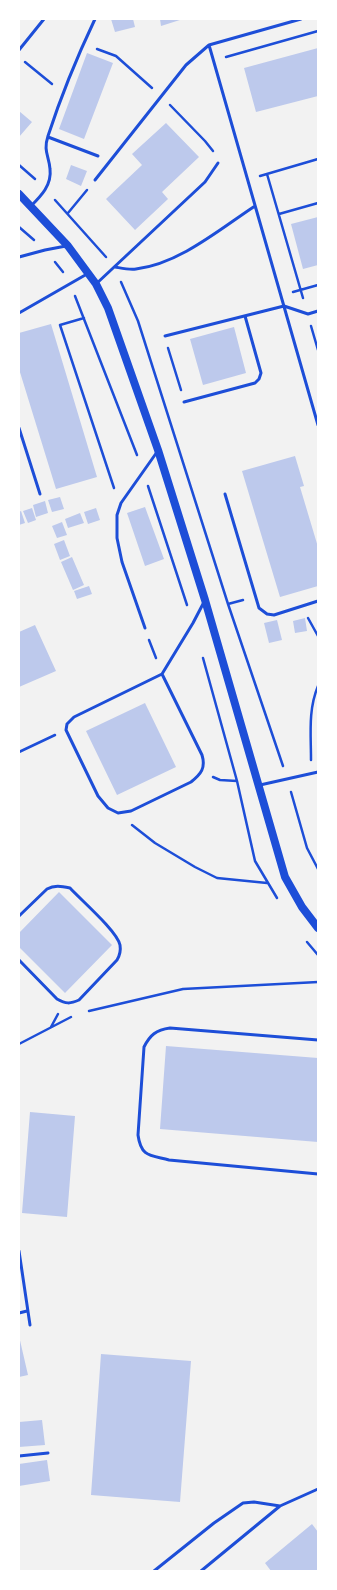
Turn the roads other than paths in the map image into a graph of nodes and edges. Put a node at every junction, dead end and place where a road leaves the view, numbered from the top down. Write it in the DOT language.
graph roads {
  1 [pos="44,19"];
  2 [pos="95,19"];
  3 [pos="301,19"];
  4 [pos="209,45"];
  5 [pos="19,50"];
  6 [pos="48,137"];
  7 [pos="98,156"];
  8 [pos="218,163"];
  9 [pos="95,180"];
  10 [pos="19,194"];
  11 [pos="31,206"];
  12 [pos="255,206"];
  13 [pos="68,246"];
  14 [pos="19,258"];
  15 [pos="114,267"];
  16 [pos="88,274"];
  17 [pos="96,284"];
  18 [pos="284,306"];
  19 [pos="318,311"];
  20 [pos="19,313"];
  21 [pos="245,316"];
  22 [pos="165,336"];
  23 [pos="184,402"];
  24 [pos="318,425"];
  25 [pos="19,428"];
  26 [pos="158,450"];
  27 [pos="40,494"];
  28 [pos="225,494"];
  29 [pos="205,600"];
  30 [pos="318,601"];
  31 [pos="145,628"];
  32 [pos="162,674"];
  33 [pos="318,772"];
  34 [pos="258,786"];
  35 [pos="19,916"];
  36 [pos="318,928"];
  37 [pos="19,960"];
  38 [pos="318,1040"];
  39 [pos="318,1174"];
  40 [pos="19,1251"];
  41 [pos="28,1311"];
  42 [pos="19,1313"];
  43 [pos="30,1325"];
  44 [pos="48,1453"];
  45 [pos="19,1456"];
  46 [pos="318,1489"];
  47 [pos="280,1506"];
  48 [pos="154,1571"];
  49 [pos="201,1571"];
  1 -- 5 [label="lane"];
  2 -- 6 [label="lane"];
  3 -- 4 [label="lane"];
  4 -- 9 [label="lane"];
  4 -- 12 [label="lane"];
  6 -- 7 [label="lane"];
  6 -- 11 [label="lane"];
  8 -- 15 [label="lane"];
  10 -- 11 [label="main road"];
  11 -- 13 [label="main road"];
  12 -- 15 [label="lane"];
  12 -- 18 [label="lane"];
  13 -- 14 [label="lane"];
  13 -- 16 [label="main road"];
  15 -- 17 [label="lane"];
  16 -- 17 [label="main road"];
  16 -- 20 [label="lane"];
  17 -- 26 [label="main road"];
  18 -- 19 [label="lane"];
  18 -- 21 [label="lane"];
  18 -- 24 [label="lane"];
  21 -- 22 [label="lane"];
  21 -- 23 [label="lane"];
  25 -- 27 [label="lane"];
  26 -- 29 [label="main road"];
  26 -- 31 [label="lane"];
  28 -- 30 [label="lane"];
  29 -- 32 [label="lane"];
  29 -- 34 [label="main road"];
  32 -- 32 [label="lane"];
  33 -- 34 [label="lane"];
  34 -- 36 [label="main road"];
  35 -- 37 [label="lane"];
  38 -- 39 [label="lane"];
  40 -- 41 [label="lane"];
  41 -- 42 [label="lane"];
  41 -- 43 [label="lane"];
  44 -- 45 [label="lane"];
  46 -- 47 [label="lane"];
  47 -- 48 [label="lane"];
  47 -- 49 [label="lane"];
}
